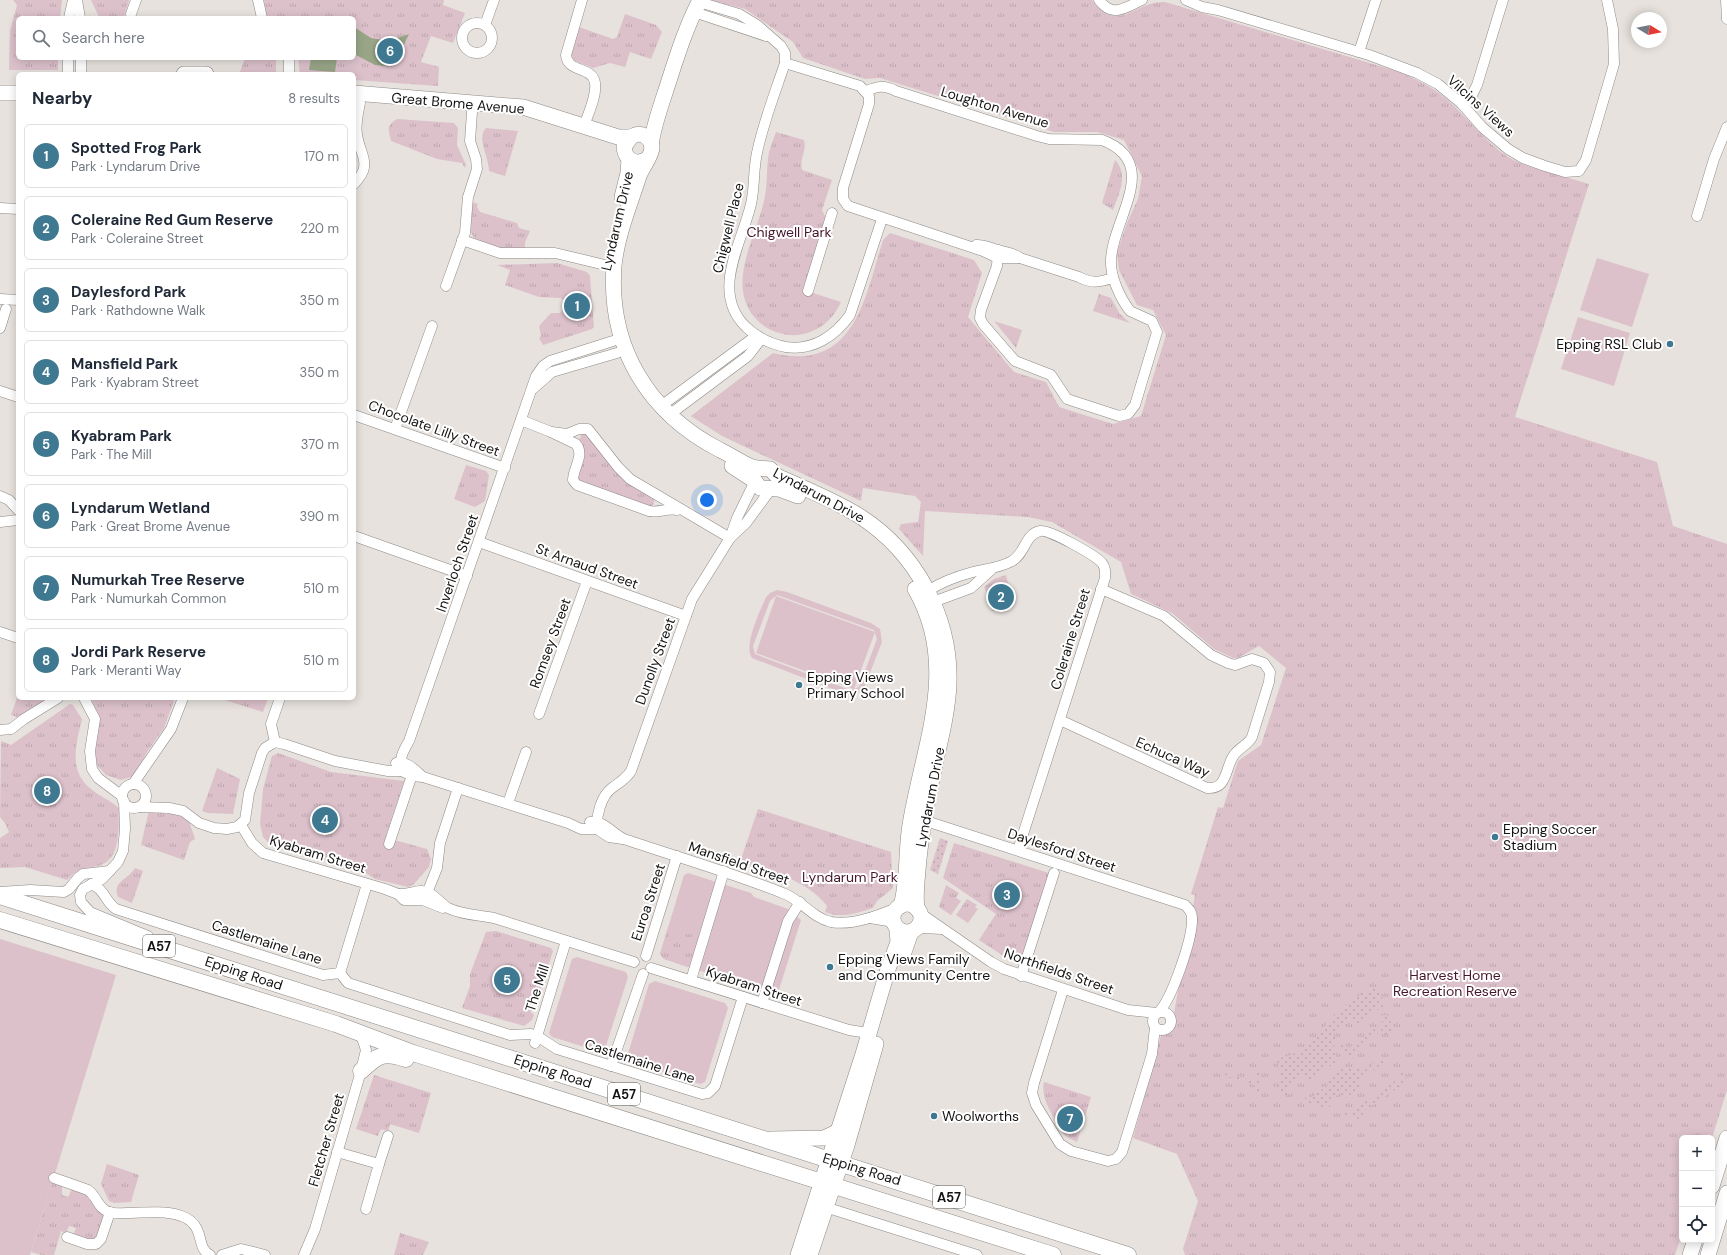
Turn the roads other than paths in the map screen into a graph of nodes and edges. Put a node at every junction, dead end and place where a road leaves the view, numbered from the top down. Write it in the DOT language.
graph roads {
  1 [pos="73,0"];
  2 [pos="77,0"];
  3 [pos="136,0"];
  4 [pos="258,0"];
  5 [pos="494,0"];
  6 [pos="582,0"];
  7 [pos="1099,0"];
  8 [pos="1142,0"];
  9 [pos="1186,0"];
  10 [pos="1199,0"];
  11 [pos="1376,0"];
  12 [pos="1503,0"];
  13 [pos="1607,0"];
  14 [pos="1726,0"];
  15 [pos="693,4"];
  16 [pos="1218,10"];
  17 [pos="131,14"];
  18 [pos="69,16"];
  19 [pos="80,16"];
  20 [pos="262,16"];
  21 [pos="1727,19"];
  22 [pos="485,25"];
  23 [pos="1360,52"];
  24 [pos="68,60"];
  25 [pos="81,60"];
  26 [pos="289,60"];
  27 [pos="785,63"];
  28 [pos="68,72"];
  29 [pos="81,72"];
  30 [pos="289,72"];
  31 [pos="0,83"];
  32 [pos="16,84"];
  33 [pos="0,92"];
  34 [pos="16,93"];
  35 [pos="868,94"];
  36 [pos="357,98"];
  37 [pos="1462,104"];
  38 [pos="473,107"];
  39 [pos="1727,126"];
  40 [pos="582,131"];
  41 [pos="356,134"];
  42 [pos="356,134"];
  43 [pos="635,135"];
  44 [pos="651,144"];
  45 [pos="628,157"];
  46 [pos="647,159"];
  47 [pos="356,182"];
  48 [pos="0,208"];
  49 [pos="16,208"];
  50 [pos="832,213"];
  51 [pos="1697,216"];
  52 [pos="882,218"];
  53 [pos="462,240"];
  54 [pos="996,255"];
  55 [pos="610,265"];
  56 [pos="1112,274"];
  57 [pos="446,286"];
  58 [pos="808,291"];
  59 [pos="0,299"];
  60 [pos="16,300"];
  61 [pos="6,309"];
  62 [pos="432,326"];
  63 [pos="0,328"];
  64 [pos="758,337"];
  65 [pos="619,346"];
  66 [pos="0,391"];
  67 [pos="16,396"];
  68 [pos="661,414"];
  69 [pos="356,416"];
  70 [pos="521,420"];
  71 [pos="584,428"];
  72 [pos="395,429"];
  73 [pos="551,432"];
  74 [pos="577,445"];
  75 [pos="504,468"];
  76 [pos="758,475"];
  77 [pos="774,482"];
  78 [pos="655,493"];
  79 [pos="0,496"];
  80 [pos="16,508"];
  81 [pos="649,511"];
  82 [pos="685,511"];
  83 [pos="16,520"];
  84 [pos="0,522"];
  85 [pos="356,537"];
  86 [pos="730,538"];
  87 [pos="479,542"];
  88 [pos="994,568"];
  89 [pos="467,576"];
  90 [pos="587,581"];
  91 [pos="1101,589"];
  92 [pos="926,598"];
  93 [pos="686,616"];
  94 [pos="0,632"];
  95 [pos="16,637"];
  96 [pos="55,700"];
  97 [pos="85,700"];
  98 [pos="182,700"];
  99 [pos="279,700"];
  100 [pos="539,714"];
  101 [pos="1060,720"];
  102 [pos="0,730"];
  103 [pos="275,742"];
  104 [pos="526,752"];
  105 [pos="149,762"];
  106 [pos="402,766"];
  107 [pos="410,781"];
  108 [pos="106,782"];
  109 [pos="131,784"];
  110 [pos="458,788"];
  111 [pos="145,791"];
  112 [pos="123,798"];
  113 [pos="508,804"];
  114 [pos="137,807"];
  115 [pos="168,808"];
  116 [pos="923,820"];
  117 [pos="598,824"];
  118 [pos="241,825"];
  119 [pos="125,829"];
  120 [pos="389,844"];
  121 [pos="1018,850"];
  122 [pos="677,856"];
  123 [pos="110,871"];
  124 [pos="724,871"];
  125 [pos="1054,873"];
  126 [pos="91,884"];
  127 [pos="367,884"];
  128 [pos="0,892"];
  129 [pos="424,894"];
  130 [pos="0,896"];
  131 [pos="108,898"];
  132 [pos="800,902"];
  133 [pos="900,906"];
  134 [pos="918,911"];
  135 [pos="864,918"];
  136 [pos="0,920"];
  137 [pos="904,929"];
  138 [pos="942,929"];
  139 [pos="566,941"];
  140 [pos="646,956"];
  141 [pos="210,962"];
  142 [pos="652,968"];
  143 [pos="638,969"];
  144 [pos="340,973"];
  145 [pos="1021,976"];
  146 [pos="691,980"];
  147 [pos="1174,987"];
  148 [pos="1063,990"];
  149 [pos="743,997"];
  150 [pos="762,1003"];
  151 [pos="1128,1010"];
  152 [pos="1158,1012"];
  153 [pos="1170,1015"];
  154 [pos="1158,1027"];
  155 [pos="360,1032"];
  156 [pos="872,1038"];
  157 [pos="536,1039"];
  158 [pos="611,1066"];
  159 [pos="361,1071"];
  160 [pos="497,1080"];
  161 [pos="839,1131"];
  162 [pos="388,1136"];
  163 [pos="1727,1138"];
  164 [pos="764,1139"];
  165 [pos="337,1152"];
  166 [pos="828,1159"];
  167 [pos="380,1164"];
  168 [pos="1715,1176"];
  169 [pos="54,1178"];
  170 [pos="827,1184"];
  171 [pos="1727,1193"];
  172 [pos="820,1206"];
  173 [pos="366,1208"];
  174 [pos="110,1212"];
  175 [pos="67,1237"];
  176 [pos="1694,1243"];
  177 [pos="210,1255"];
  178 [pos="222,1255"];
  179 [pos="265,1255"];
  180 [pos="304,1255"];
  181 [pos="798,1255"];
  182 [pos="810,1255"];
  183 [pos="977,1255"];
  184 [pos="1053,1255"];
  185 [pos="1128,1255"];
  186 [pos="1690,1255"];
  187 [pos="1708,1255"];
  1 -- 18 [label="street"];
  2 -- 19 [label="street"];
  3 -- 17 [label="street"];
  4 -- 20 [label="street"];
  5 -- 22 [label="street"];
  6 -- 40 [label="street"];
  7 -- 8 [label="street"];
  9 -- 16 [label="street, Vilcins Views"];
  10 -- 16 [label="street, Vilcins Views"];
  11 -- 23 [label="street"];
  12 -- 37 [label="street"];
  13 -- 37 [label="street, Vilcins Views"];
  14 -- 21 [label="street"];
  15 -- 27 [label="street"];
  15 -- 43 [label="street"];
  15 -- 44 [label="street"];
  16 -- 23 [label="street, Vilcins Views"];
  23 -- 37 [label="street, Vilcins Views"];
  24 -- 28 [label="street"];
  25 -- 29 [label="street"];
  26 -- 30 [label="street"];
  27 -- 35 [label="street"];
  27 -- 64 [label="street, Chigwell Place"];
  31 -- 32 [label="street"];
  33 -- 34 [label="street"];
  35 -- 52 [label="street"];
  35 -- 56 [label="street, Loughton Avenue"];
  36 -- 38 [label="street, Great Brome Avenue"];
  36 -- 42 [label="street"];
  38 -- 40 [label="street, Great Brome Avenue"];
  38 -- 53 [label="street"];
  39 -- 51 [label="street"];
  40 -- 43 [label="street, Great Brome Avenue"];
  40 -- 45 [label="street, Great Brome Avenue"];
  41 -- 47 [label="street"];
  43 -- 44 [label="street"];
  43 -- 45 [label="street"];
  44 -- 46 [label="street"];
  45 -- 46 [label="street"];
  45 -- 55 [label="street, Lyndarum Drive"];
  46 -- 55 [label="street, Lyndarum Drive"];
  48 -- 49 [label="street"];
  50 -- 58 [label="street"];
  52 -- 54 [label="street"];
  52 -- 64 [label="street, Chigwell Place"];
  53 -- 55 [label="street"];
  53 -- 57 [label="street"];
  54 -- 56 [label="street"];
  54 -- 56 [label="street, Loughton Avenue"];
  55 -- 65 [label="street, Lyndarum Drive"];
  59 -- 60 [label="street"];
  61 -- 63 [label="street"];
  62 -- 72 [label="street"];
  64 -- 68 [label="street"];
  65 -- 68 [label="street, Lyndarum Drive"];
  65 -- 70 [label="street, Inverloch Street"];
  66 -- 67 [label="street"];
  68 -- 76 [label="street, Lyndarum Drive"];
  69 -- 72 [label="street, Chocolate Lilly Street"];
  70 -- 73 [label="street"];
  70 -- 75 [label="street, Inverloch Street"];
  71 -- 73 [label="street"];
  71 -- 74 [label="street"];
  71 -- 78 [label="street"];
  72 -- 75 [label="street, Chocolate Lilly Street"];
  73 -- 74 [label="street"];
  74 -- 81 [label="street"];
  75 -- 87 [label="street, Inverloch Street"];
  76 -- 77 [label="street, Lyndarum Drive"];
  76 -- 86 [label="street, Dunolly Street"];
  77 -- 86 [label="street, Dunolly Street"];
  77 -- 92 [label="street, Lyndarum Drive"];
  78 -- 81 [label="street"];
  78 -- 82 [label="street"];
  79 -- 80 [label="street"];
  81 -- 82 [label="street"];
  82 -- 86 [label="street"];
  83 -- 84 [label="street"];
  85 -- 89 [label="street"];
  86 -- 93 [label="street, Dunolly Street"];
  87 -- 89 [label="street, Inverloch Street"];
  87 -- 90 [label="street, St Arnaud Street"];
  88 -- 91 [label="street, Coleraine Street"];
  88 -- 92 [label="street, Coleraine Street"];
  88 -- 92 [label="street, Coleraine Street"];
  89 -- 106 [label="street, Inverloch Street"];
  90 -- 93 [label="street, St Arnaud Street"];
  90 -- 100 [label="street, Romsey Street"];
  91 -- 101 [label="street, Coleraine Street"];
  91 -- 101 [label="street, Echuca Way"];
  92 -- 116 [label="street, Lyndarum Drive"];
  92 -- 133 [label="street, Lyndarum Drive"];
  93 -- 117 [label="street, Dunolly Street"];
  94 -- 95 [label="street"];
  96 -- 102 [label="street"];
  97 -- 108 [label="street"];
  98 -- 105 [label="street"];
  99 -- 103 [label="street"];
  101 -- 121 [label="street, Coleraine Street"];
  103 -- 106 [label="street"];
  103 -- 118 [label="street"];
  104 -- 113 [label="street"];
  105 -- 109 [label="street"];
  105 -- 111 [label="street"];
  106 -- 110 [label="street, Mansfield Street"];
  107 -- 120 [label="street"];
  108 -- 109 [label="street"];
  108 -- 112 [label="street"];
  109 -- 111 [label="street"];
  109 -- 112 [label="street"];
  110 -- 113 [label="street, Mansfield Street"];
  110 -- 129 [label="street"];
  111 -- 114 [label="street"];
  111 -- 115 [label="street"];
  112 -- 114 [label="street"];
  112 -- 119 [label="street"];
  113 -- 117 [label="street, Mansfield Street"];
  114 -- 115 [label="street"];
  114 -- 119 [label="street"];
  115 -- 118 [label="street"];
  116 -- 121 [label="street, Daylesford Street"];
  116 -- 134 [label="street, Lyndarum Drive"];
  117 -- 122 [label="street, Mansfield Street"];
  118 -- 127 [label="street, Kyabram Street"];
  119 -- 123 [label="street"];
  121 -- 147 [label="street, Daylesford Street"];
  122 -- 124 [label="street, Mansfield Street"];
  122 -- 140 [label="street, Euroa Street"];
  123 -- 126 [label="street"];
  123 -- 128 [label="street"];
  123 -- 131 [label="street"];
  124 -- 132 [label="street, Mansfield Street"];
  124 -- 146 [label="street"];
  125 -- 145 [label="street"];
  126 -- 131 [label="street, Castlemaine Lane"];
  126 -- 141 [label="street"];
  127 -- 129 [label="street, Kyabram Street"];
  127 -- 144 [label="street"];
  129 -- 139 [label="street"];
  130 -- 141 [label="main road, Epping Road / A57"];
  131 -- 144 [label="street, Castlemaine Lane"];
  132 -- 135 [label="street, Mansfield Street"];
  132 -- 150 [label="street"];
  133 -- 134 [label="street"];
  133 -- 135 [label="street, Mansfield Street"];
  133 -- 137 [label="street"];
  134 -- 137 [label="street"];
  134 -- 138 [label="street, Northfields Street"];
  135 -- 137 [label="street, Mansfield Street"];
  136 -- 155 [label="main road, Epping Road"];
  137 -- 138 [label="street"];
  137 -- 156 [label="street"];
  138 -- 145 [label="street, Northfields Street"];
  139 -- 143 [label="street"];
  139 -- 157 [label="street, The Mill"];
  140 -- 142 [label="street"];
  140 -- 143 [label="street"];
  141 -- 164 [label="main road, Epping Road / A57"];
  142 -- 143 [label="street"];
  142 -- 146 [label="street, Kyabram Street"];
  143 -- 158 [label="street"];
  144 -- 157 [label="street, Castlemaine Lane"];
  145 -- 148 [label="street, Northfields Street"];
  146 -- 149 [label="street, Kyabram Street"];
  147 -- 152 [label="street"];
  147 -- 153 [label="street"];
  148 -- 151 [label="street, Northfields Street"];
  148 -- 154 [label="street"];
  149 -- 150 [label="street, Kyabram Street"];
  149 -- 158 [label="street, Castlemaine Lane"];
  150 -- 156 [label="street, Kyabram Street"];
  151 -- 152 [label="street, Northfields Street"];
  151 -- 154 [label="street, Northfields Street"];
  152 -- 153 [label="street"];
  152 -- 154 [label="street"];
  153 -- 154 [label="street"];
  155 -- 159 [label="street, Fletcher Street"];
  155 -- 160 [label="main road, Epping Road"];
  156 -- 161 [label="street"];
  156 -- 166 [label="street"];
  157 -- 158 [label="street, Castlemaine Lane"];
  159 -- 160 [label="main road"];
  159 -- 165 [label="street, Fletcher Street"];
  160 -- 170 [label="main road, Epping Road"];
  161 -- 164 [label="street"];
  161 -- 166 [label="street"];
  162 -- 167 [label="street"];
  163 -- 168 [label="street"];
  164 -- 166 [label="main road, Epping Road / A57"];
  165 -- 167 [label="street"];
  165 -- 180 [label="street, Fletcher Street"];
  166 -- 170 [label="street"];
  166 -- 185 [label="main road, Epping Road / A57"];
  167 -- 173 [label="street"];
  169 -- 174 [label="street"];
  170 -- 172 [label="street"];
  170 -- 184 [label="main road, Epping Road"];
  171 -- 187 [label="street"];
  172 -- 181 [label="street"];
  172 -- 182 [label="street"];
  172 -- 183 [label="street"];
  174 -- 175 [label="street"];
  174 -- 177 [label="street"];
  176 -- 186 [label="street"];
  178 -- 179 [label="street"];
}
